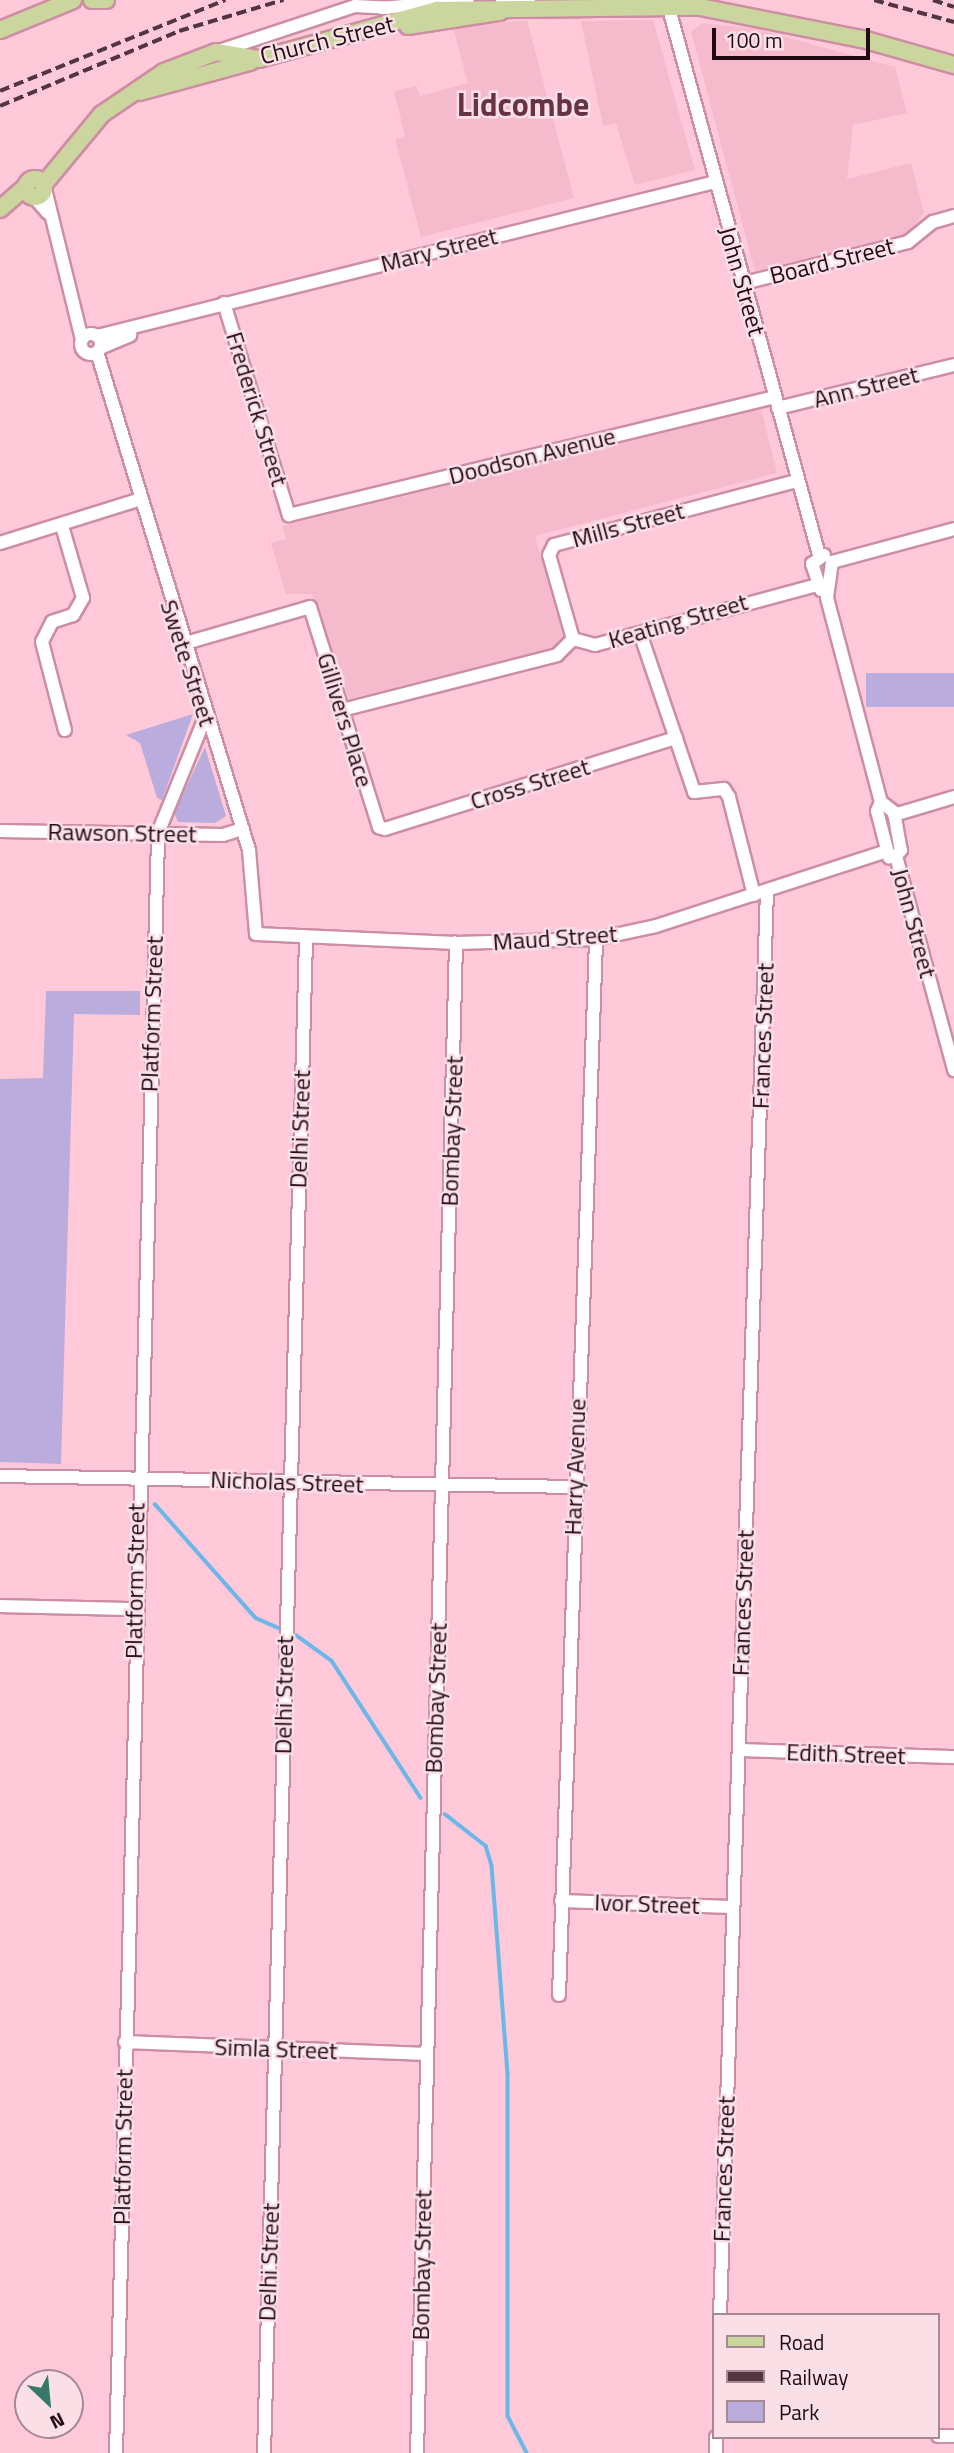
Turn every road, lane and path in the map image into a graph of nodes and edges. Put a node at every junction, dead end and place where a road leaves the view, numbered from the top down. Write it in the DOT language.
graph roads {
  1 [pos="54,0"];
  2 [pos="73,0"];
  3 [pos="92,0"];
  4 [pos="106,0"];
  5 [pos="468,0"];
  6 [pos="354,3"];
  7 [pos="508,4"];
  8 [pos="532,5"];
  9 [pos="668,5"];
  10 [pos="382,8"];
  11 [pos="426,13"];
  12 [pos="31,17"];
  13 [pos="0,30"];
  14 [pos="285,32"];
  15 [pos="343,37"];
  16 [pos="213,53"];
  17 [pos="230,55"];
  18 [pos="259,59"];
  19 [pos="954,65"];
  20 [pos="144,90"];
  21 [pos="127,97"];
  22 [pos="715,182"];
  23 [pos="35,189"];
  24 [pos="0,210"];
  25 [pos="954,216"];
  26 [pos="744,284"];
  27 [pos="224,303"];
  28 [pos="93,344"];
  29 [pos="954,365"];
  30 [pos="776,403"];
  31 [pos="797,481"];
  32 [pos="138,500"];
  33 [pos="289,515"];
  34 [pos="62,526"];
  35 [pos="954,529"];
  36 [pos="0,543"];
  37 [pos="819,555"];
  38 [pos="831,566"];
  39 [pos="814,570"];
  40 [pos="818,585"];
  41 [pos="827,598"];
  42 [pos="640,633"];
  43 [pos="573,639"];
  44 [pos="182,644"];
  45 [pos="342,710"];
  46 [pos="205,718"];
  47 [pos="65,730"];
  48 [pos="676,738"];
  49 [pos="954,797"];
  50 [pos="881,802"];
  51 [pos="894,815"];
  52 [pos="243,829"];
  53 [pos="385,829"];
  54 [pos="0,831"];
  55 [pos="158,833"];
  56 [pos="890,854"];
  57 [pos="760,893"];
  58 [pos="256,934"];
  59 [pos="306,938"];
  60 [pos="596,939"];
  61 [pos="456,943"];
  62 [pos="954,1070"];
  63 [pos="0,1476"];
  64 [pos="137,1477"];
  65 [pos="290,1480"];
  66 [pos="442,1487"];
  67 [pos="574,1487"];
  68 [pos="0,1606"];
  69 [pos="134,1609"];
  70 [pos="739,1750"];
  71 [pos="954,1757"];
  72 [pos="561,1901"];
  73 [pos="732,1907"];
  74 [pos="559,1995"];
  75 [pos="125,2042"];
  76 [pos="275,2049"];
  77 [pos="427,2054"];
  78 [pos="720,2313"];
  79 [pos="116,2453"];
  80 [pos="264,2453"];
  81 [pos="417,2453"];
  1 -- 12 [label="main road"];
  2 -- 12 [label="main road"];
  3 -- 4 [label="main road"];
  5 -- 10 [label="street"];
  6 -- 10 [label="street, Church Street"];
  6 -- 14 [label="street, Church Street"];
  7 -- 8 [label="main road"];
  7 -- 11 [label="main road"];
  7 -- 15 [label="main road"];
  8 -- 9 [label="main road"];
  8 -- 11 [label="main road"];
  9 -- 19 [label="main road"];
  9 -- 22 [label="street, John Street"];
  10 -- 11 [label="street, Church Street"];
  11 -- 15 [label="main road, Church Street"];
  12 -- 13 [label="main road"];
  14 -- 16 [label="street, Church Street"];
  14 -- 17 [label="street"];
  15 -- 18 [label="main road, Church Street"];
  16 -- 17 [label="main road, Church Street"];
  16 -- 21 [label="main road, Church Street"];
  17 -- 18 [label="main road, Church Street"];
  17 -- 20 [label="main road"];
  18 -- 20 [label="main road"];
  20 -- 21 [label="main road"];
  21 -- 23 [label="main road, Church Street"];
  22 -- 26 [label="street, John Street"];
  22 -- 27 [label="street, Mary Street"];
  23 -- 24 [label="main road, Church Street"];
  23 -- 28 [label="street, Swete Street"];
  25 -- 26 [label="street, Board Street"];
  26 -- 30 [label="street, John Street"];
  27 -- 28 [label="street, Mary Street"];
  27 -- 33 [label="street, Frederick Street"];
  28 -- 32 [label="street, Swete Street"];
  29 -- 30 [label="street, Ann Street"];
  30 -- 31 [label="street, John Street"];
  30 -- 33 [label="street, Doodson Avenue"];
  31 -- 37 [label="street, John Street"];
  31 -- 43 [label="street, Mills Street"];
  32 -- 34 [label="street"];
  32 -- 44 [label="street, Swete Street"];
  34 -- 36 [label="street"];
  34 -- 47 [label="street"];
  35 -- 38 [label="street"];
  37 -- 38 [label="street"];
  37 -- 39 [label="street"];
  38 -- 39 [label="street"];
  38 -- 41 [label="street"];
  39 -- 40 [label="street"];
  40 -- 41 [label="street"];
  40 -- 42 [label="street, Keating Street"];
  41 -- 50 [label="street"];
  42 -- 43 [label="street, Keating Street"];
  42 -- 48 [label="street"];
  43 -- 45 [label="street, Keating Street"];
  44 -- 45 [label="street, Gillivers Place"];
  44 -- 46 [label="street, Swete Street"];
  45 -- 53 [label="street, Gillivers Place"];
  46 -- 52 [label="street, Swete Street"];
  46 -- 55 [label="street, Platform Street"];
  48 -- 53 [label="street, Cross Street"];
  48 -- 57 [label="street, Frances Street"];
  49 -- 51 [label="street"];
  50 -- 51 [label="street"];
  50 -- 56 [label="street"];
  51 -- 56 [label="street"];
  52 -- 55 [label="street, Rawson Street"];
  52 -- 58 [label="street, Swete Street"];
  54 -- 55 [label="street, Rawson Street"];
  55 -- 64 [label="street, Platform Street"];
  56 -- 57 [label="street, Maud Street"];
  56 -- 62 [label="street, John Street"];
  57 -- 60 [label="street, Maud Street"];
  57 -- 70 [label="street, Frances Street"];
  58 -- 59 [label="street, Maud Street"];
  59 -- 61 [label="street, Maud Street"];
  59 -- 65 [label="street, Delhi Street"];
  60 -- 61 [label="street, Maud Street"];
  60 -- 67 [label="street, Harry Avenue"];
  61 -- 66 [label="street, Bombay Street"];
  63 -- 64 [label="street, Nicholas Street"];
  64 -- 65 [label="street, Nicholas Street"];
  64 -- 69 [label="street, Platform Street"];
  65 -- 66 [label="street, Nicholas Street"];
  65 -- 76 [label="street, Delhi Street"];
  66 -- 67 [label="street, Nicholas Street"];
  66 -- 77 [label="street, Bombay Street"];
  67 -- 72 [label="street, Harry Avenue"];
  68 -- 69 [label="street"];
  69 -- 75 [label="street, Platform Street"];
  70 -- 71 [label="street, Edith Street"];
  70 -- 73 [label="street, Frances Street"];
  72 -- 73 [label="street, Ivor Street"];
  72 -- 74 [label="street, Harry Avenue"];
  73 -- 78 [label="street, Frances Street"];
  75 -- 76 [label="street, Simla Street"];
  75 -- 79 [label="street, Platform Street"];
  76 -- 77 [label="street, Simla Street"];
  76 -- 80 [label="street, Delhi Street"];
  77 -- 81 [label="street, Bombay Street"];
}
